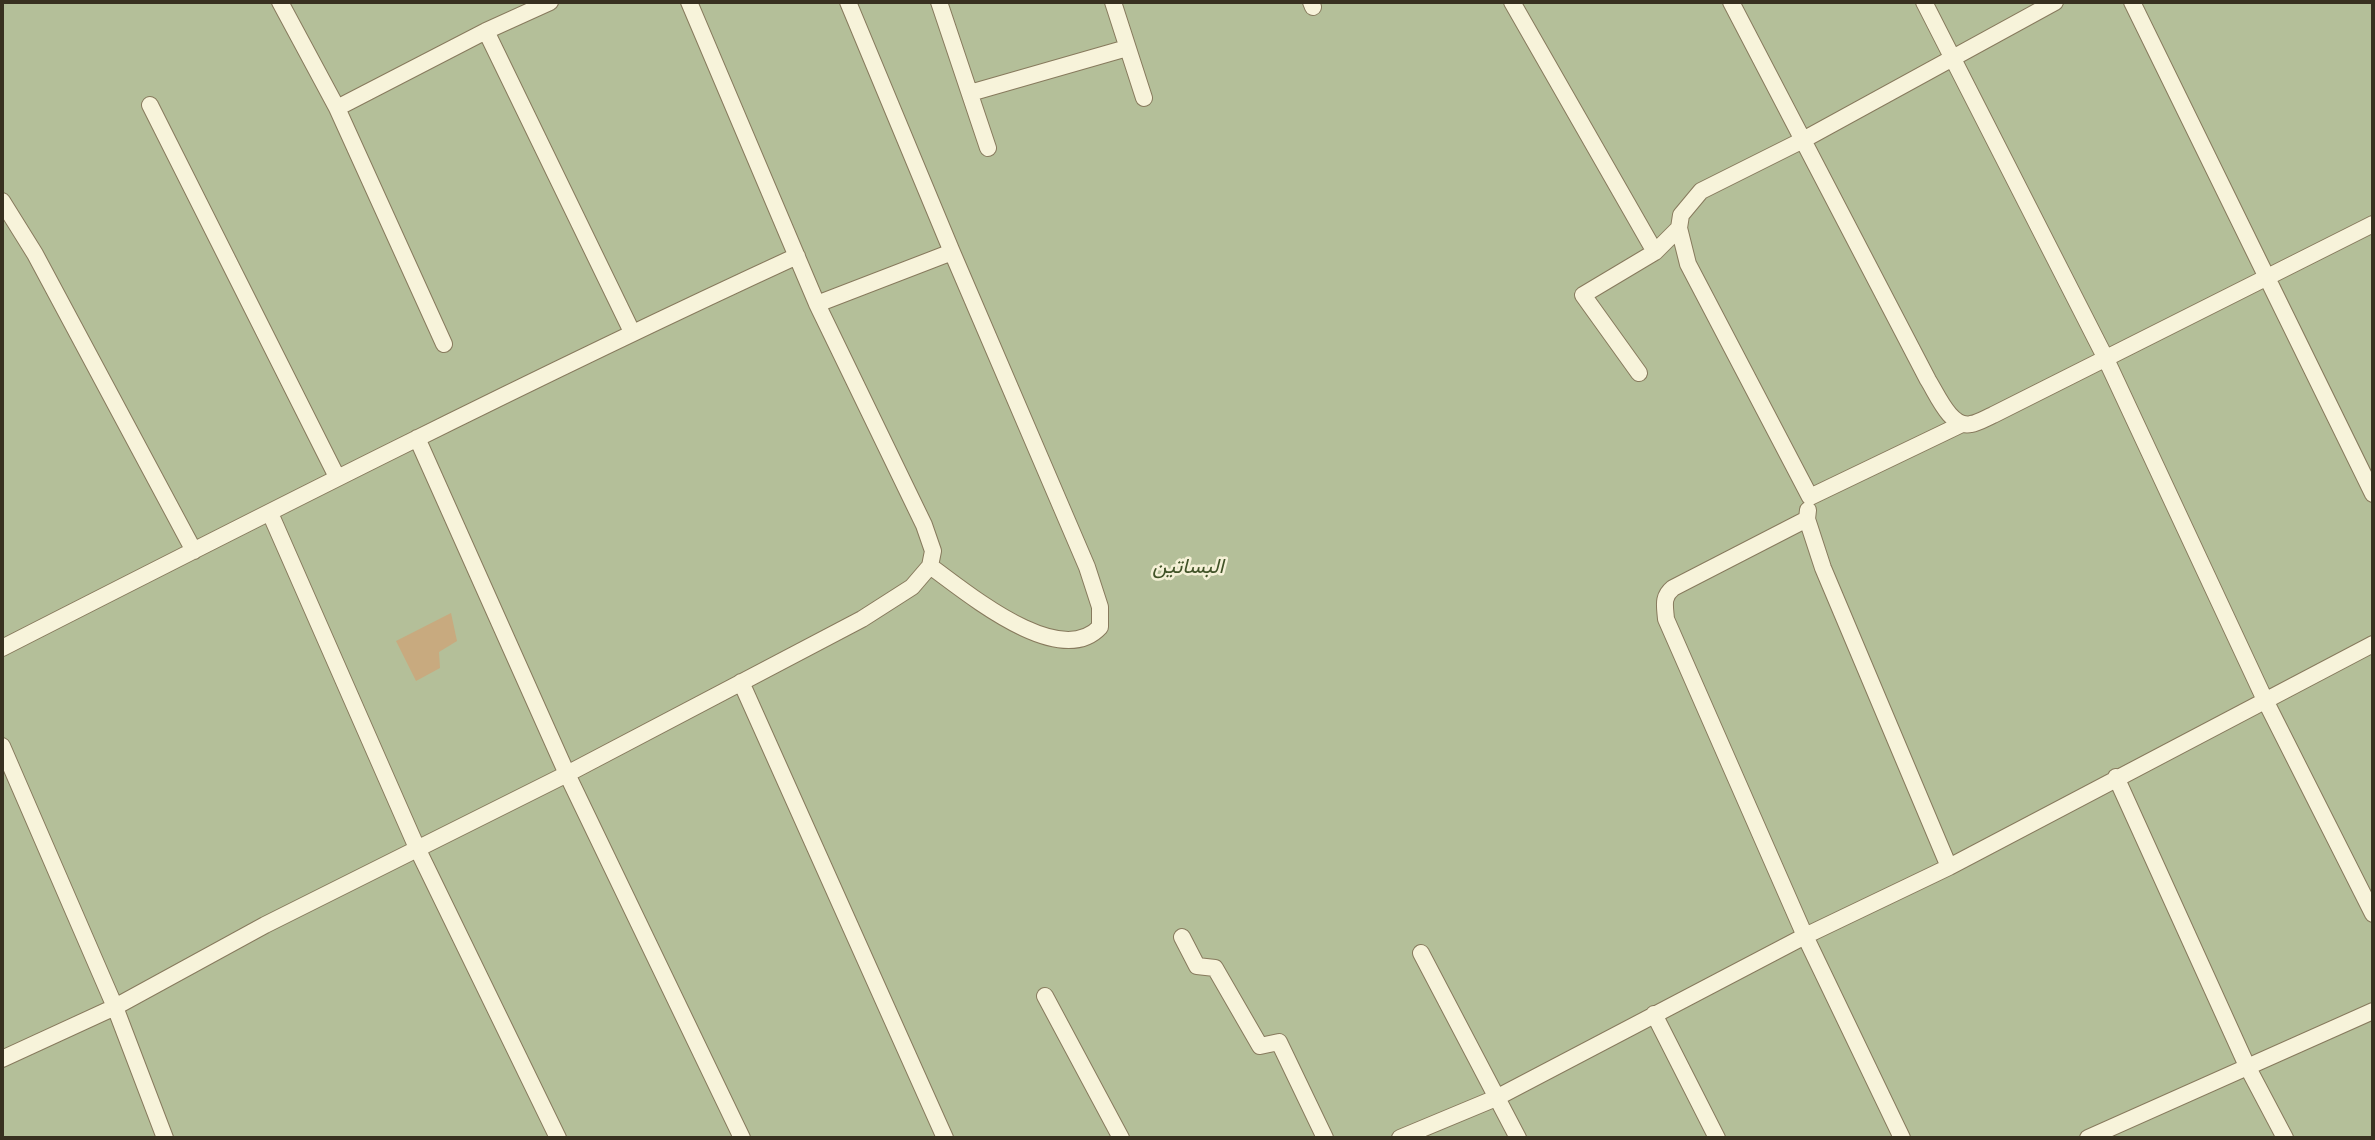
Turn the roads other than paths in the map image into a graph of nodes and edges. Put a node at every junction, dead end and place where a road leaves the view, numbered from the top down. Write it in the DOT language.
graph roads {
  1 [pos="280,2"];
  2 [pos="550,2"];
  3 [pos="689,2"];
  4 [pos="848,2"];
  5 [pos="939,2"];
  6 [pos="1113,2"];
  7 [pos="1512,2"];
  8 [pos="1731,2"];
  9 [pos="1924,2"];
  10 [pos="2054,2"];
  11 [pos="2132,2"];
  12 [pos="486,31"];
  13 [pos="1128,48"];
  14 [pos="1954,58"];
  15 [pos="970,93"];
  16 [pos="1144,97"];
  17 [pos="150,105"];
  18 [pos="337,108"];
  19 [pos="1803,140"];
  20 [pos="988,148"];
  21 [pos="2,201"];
  22 [pos="2373,224"];
  23 [pos="1679,228"];
  24 [pos="952,252"];
  25 [pos="1655,252"];
  26 [pos="797,256"];
  27 [pos="2268,277"];
  28 [pos="817,304"];
  29 [pos="632,332"];
  30 [pos="444,344"];
  31 [pos="2105,357"];
  32 [pos="1639,373"];
  33 [pos="1962,424"];
  34 [pos="416,438"];
  35 [pos="337,477"];
  36 [pos="2373,494"];
  37 [pos="1810,497"];
  38 [pos="270,513"];
  39 [pos="1807,519"];
  40 [pos="194,551"];
  41 [pos="930,566"];
  42 [pos="2373,644"];
  43 [pos="2,648"];
  44 [pos="741,682"];
  45 [pos="2265,699"];
  46 [pos="2,746"];
  47 [pos="567,774"];
  48 [pos="2116,777"];
  49 [pos="417,848"];
  50 [pos="1949,867"];
  51 [pos="2373,914"];
  52 [pos="1805,936"];
  53 [pos="1182,937"];
  54 [pos="1422,953"];
  55 [pos="1045,996"];
  56 [pos="115,1007"];
  57 [pos="2373,1010"];
  58 [pos="1654,1014"];
  59 [pos="2,1059"];
  60 [pos="2247,1066"];
  61 [pos="1496,1098"];
  62 [pos="2113,1133"];
  63 [pos="165,1138"];
  64 [pos="558,1138"];
  65 [pos="742,1138"];
  66 [pos="945,1138"];
  67 [pos="1121,1138"];
  68 [pos="1325,1138"];
  69 [pos="1400,1138"];
  70 [pos="1518,1138"];
  71 [pos="1717,1138"];
  72 [pos="1902,1138"];
  73 [pos="2088,1138"];
  74 [pos="2285,1138"];
  1 -- 18 [label="lane"];
  2 -- 12 [label="lane"];
  3 -- 26 [label="lane"];
  4 -- 24 [label="lane"];
  5 -- 15 [label="lane"];
  6 -- 13 [label="lane"];
  7 -- 25 [label="lane"];
  8 -- 19 [label="lane"];
  9 -- 14 [label="lane"];
  10 -- 14 [label="lane"];
  11 -- 27 [label="lane"];
  12 -- 18 [label="lane"];
  12 -- 29 [label="lane"];
  13 -- 15 [label="lane"];
  13 -- 16 [label="lane"];
  14 -- 19 [label="lane"];
  14 -- 31 [label="lane"];
  15 -- 20 [label="lane"];
  17 -- 35 [label="lane"];
  18 -- 30 [label="lane"];
  19 -- 23 [label="lane"];
  19 -- 33 [label="lane"];
  21 -- 40 [label="lane"];
  22 -- 27 [label="lane"];
  23 -- 25 [label="lane"];
  23 -- 37 [label="lane"];
  24 -- 28 [label="lane"];
  24 -- 41 [label="lane"];
  25 -- 32 [label="lane"];
  26 -- 28 [label="lane"];
  26 -- 29 [label="lane"];
  27 -- 31 [label="lane"];
  27 -- 36 [label="lane"];
  28 -- 41 [label="lane"];
  29 -- 34 [label="lane"];
  31 -- 33 [label="lane"];
  31 -- 45 [label="lane"];
  33 -- 37 [label="lane"];
  34 -- 35 [label="lane"];
  34 -- 47 [label="lane"];
  35 -- 38 [label="lane"];
  37 -- 39 [label="lane"];
  38 -- 40 [label="lane"];
  38 -- 49 [label="lane"];
  39 -- 50 [label="lane"];
  39 -- 52 [label="lane"];
  40 -- 43 [label="lane"];
  41 -- 44 [label="lane"];
  42 -- 45 [label="lane"];
  44 -- 47 [label="lane"];
  44 -- 66 [label="lane"];
  45 -- 48 [label="lane"];
  45 -- 51 [label="lane"];
  46 -- 56 [label="lane"];
  47 -- 49 [label="lane"];
  47 -- 65 [label="lane"];
  48 -- 50 [label="lane"];
  48 -- 60 [label="lane"];
  49 -- 56 [label="lane"];
  49 -- 64 [label="lane"];
  50 -- 52 [label="lane"];
  52 -- 58 [label="lane"];
  52 -- 72 [label="lane"];
  53 -- 68 [label="lane"];
  54 -- 61 [label="lane"];
  55 -- 67 [label="lane"];
  56 -- 59 [label="lane"];
  56 -- 63 [label="lane"];
  57 -- 60 [label="lane"];
  58 -- 61 [label="lane"];
  58 -- 71 [label="lane"];
  60 -- 62 [label="lane"];
  60 -- 74 [label="lane"];
  61 -- 69 [label="lane"];
  61 -- 70 [label="lane"];
  62 -- 73 [label="lane"];
}
